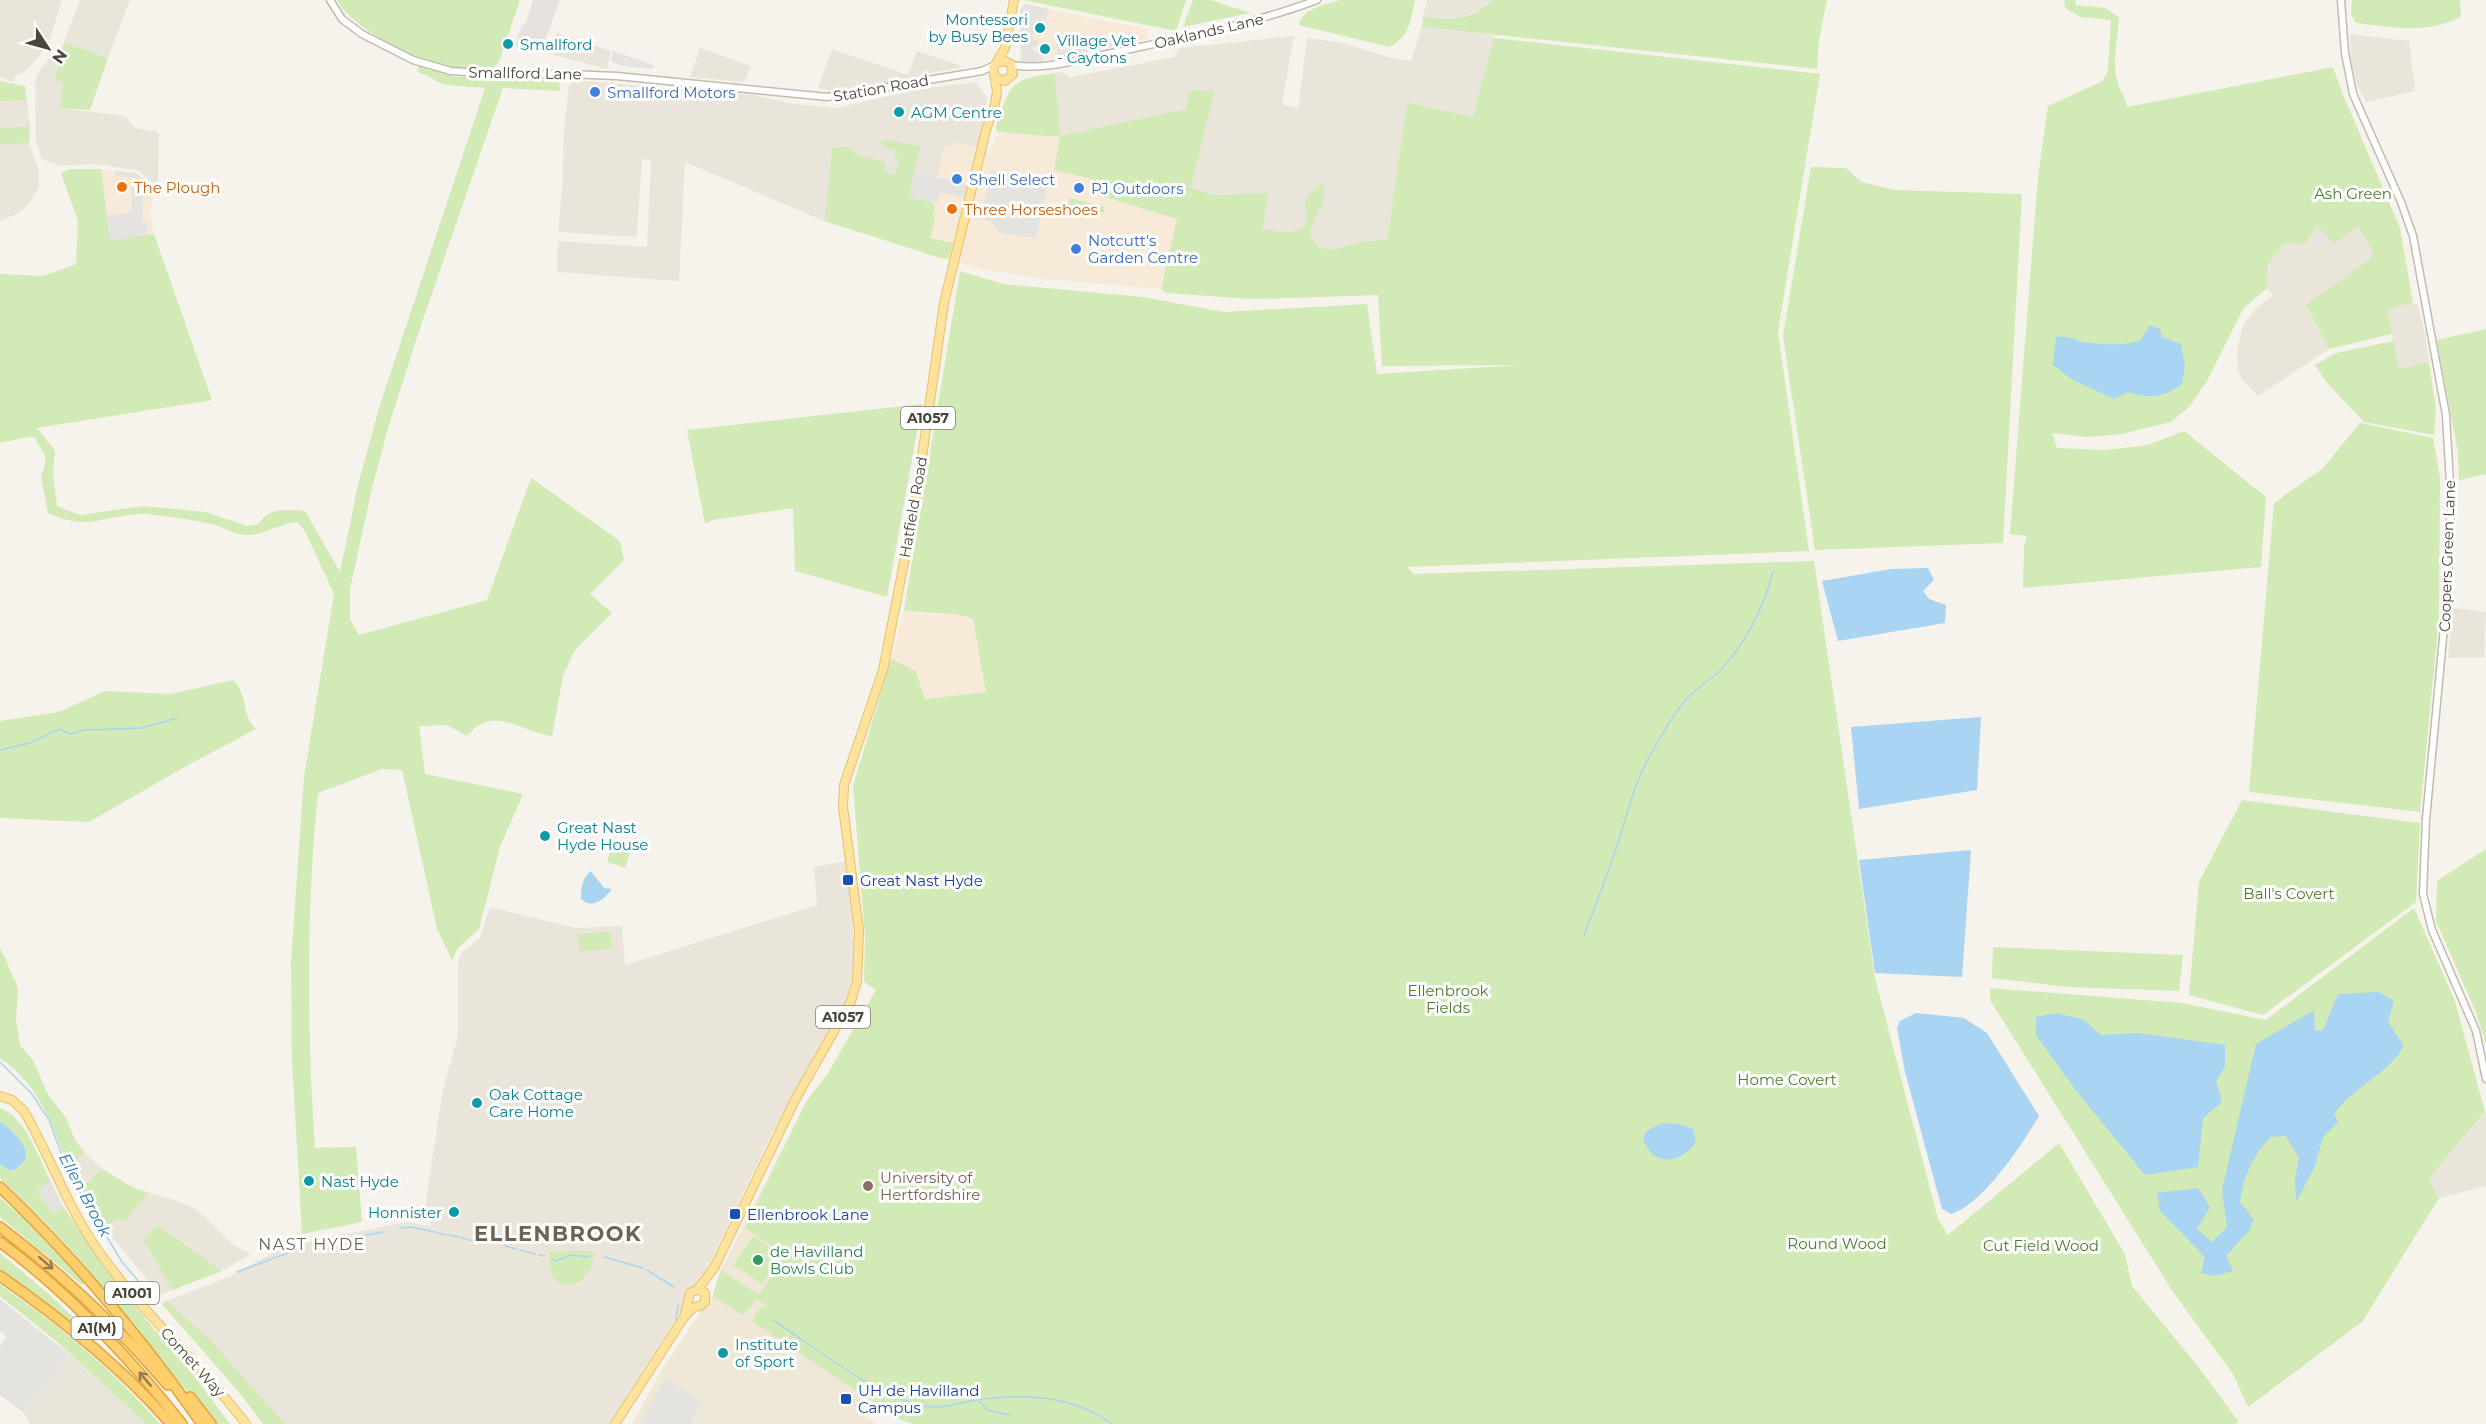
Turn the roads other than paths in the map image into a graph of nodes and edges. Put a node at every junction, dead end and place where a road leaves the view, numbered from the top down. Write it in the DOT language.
graph roads {
  1 [pos="330,0"];
  2 [pos="1014,0"];
  3 [pos="1317,0"];
  4 [pos="2341,0"];
  5 [pos="1005,48"];
  6 [pos="997,64"];
  7 [pos="1011,64"];
  8 [pos="1028,68"];
  9 [pos="982,71"];
  10 [pos="600,75"];
  11 [pos="995,76"];
  12 [pos="1010,78"];
  13 [pos="995,104"];
  14 [pos="2486,1079"];
  15 [pos="0,1096"];
  16 [pos="0,1187"];
  17 [pos="0,1227"];
  18 [pos="0,1242"];
  19 [pos="0,1276"];
  20 [pos="701,1291"];
  21 [pos="692,1304"];
  22 [pos="150,1352"];
  23 [pos="171,1424"];
  24 [pos="182,1424"];
  25 [pos="201,1424"];
  26 [pos="211,1424"];
  27 [pos="246,1424"];
  28 [pos="615,1424"];
  1 -- 10 [label="street, Smallford Lane"];
  2 -- 5 [label="main road"];
  3 -- 8 [label="street, Oaklands Lane"];
  4 -- 14 [label="street, Coopers Green Lane"];
  5 -- 6 [label="main road"];
  5 -- 7 [label="main road"];
  6 -- 7 [label="main road"];
  6 -- 9 [label="street, Station Road"];
  6 -- 11 [label="main road"];
  7 -- 8 [label="street, Oaklands Lane"];
  7 -- 12 [label="main road"];
  8 -- 12 [label="street, Oaklands Lane"];
  9 -- 10 [label="street, Station Road"];
  9 -- 11 [label="street, Station Road"];
  11 -- 12 [label="main road"];
  11 -- 13 [label="main road, Hatfield Road / A1057"];
  12 -- 13 [label="main road, Hatfield Road / A1057"];
  13 -- 20 [label="main road, Hatfield Road / A1057"];
  15 -- 27 [label="main road, Comet Way / A1001"];
  16 -- 22 [label="highway"];
  17 -- 25 [label="highway, A1(M), one-way"];
  24 -- 18 [label="highway, A1(M), one-way"];
  19 -- 23 [label="highway"];
  20 -- 21 [label="main road, A1057"];
  20 -- 21 [label="main road, A1057"];
  21 -- 28 [label="main road, A1057"];
  22 -- 25 [label="highway"];
  22 -- 26 [label="highway"];
}
